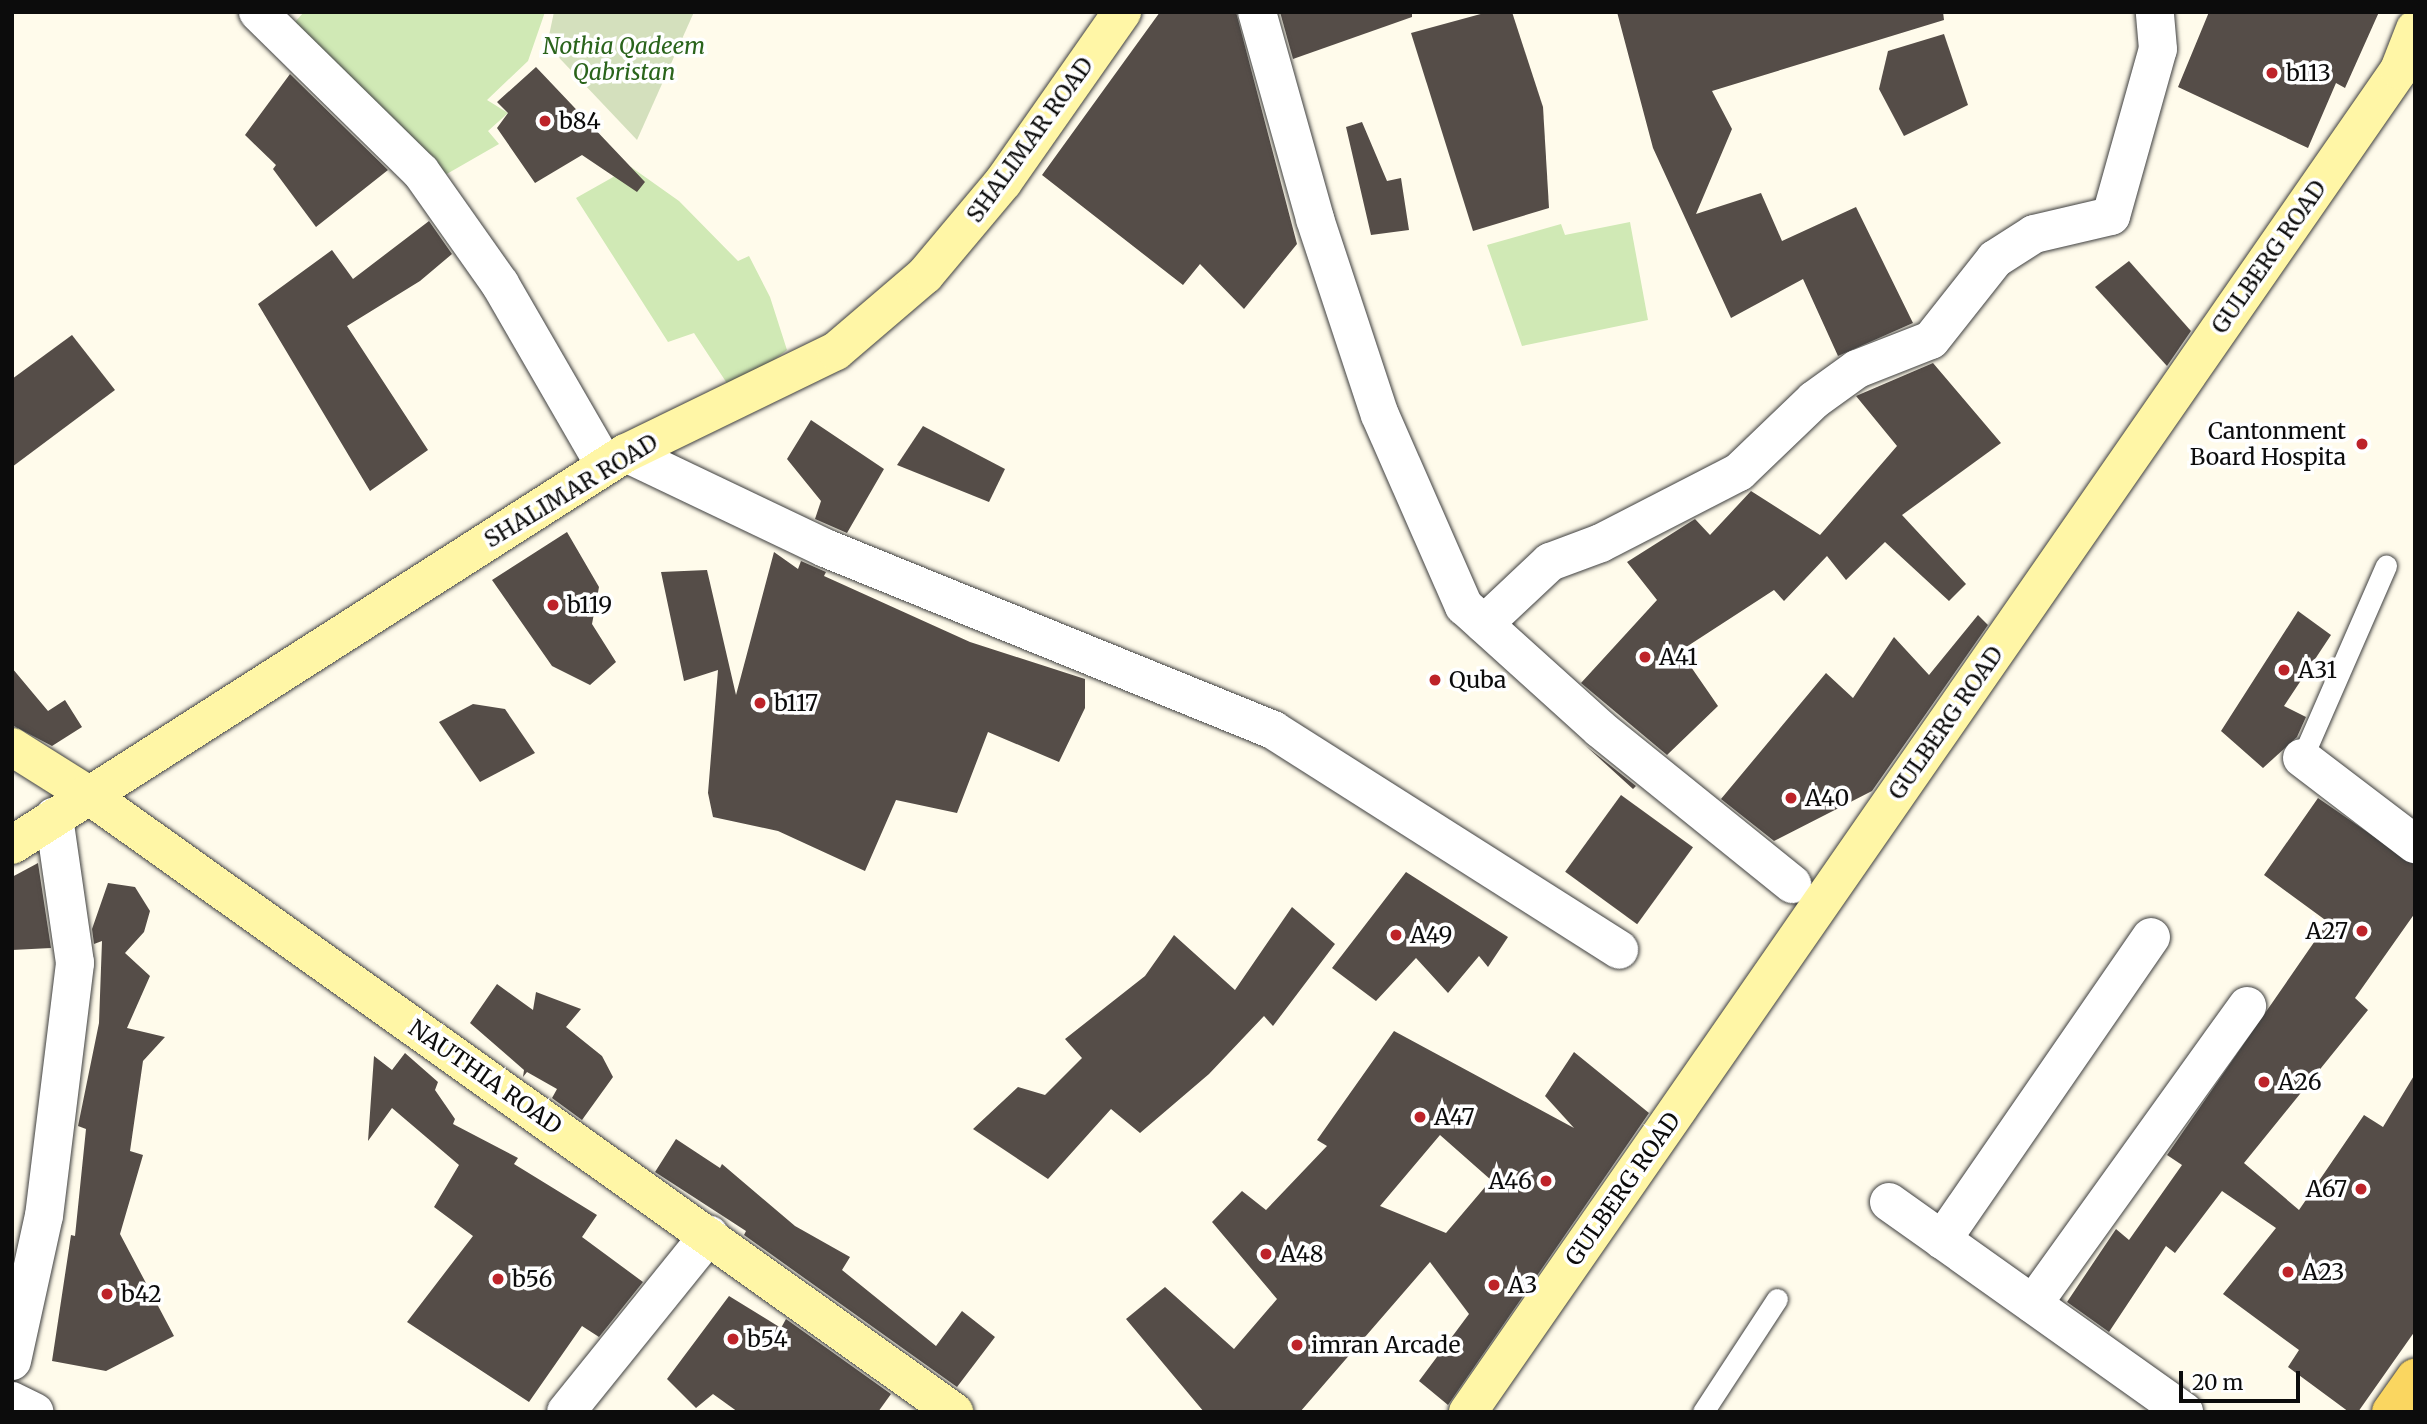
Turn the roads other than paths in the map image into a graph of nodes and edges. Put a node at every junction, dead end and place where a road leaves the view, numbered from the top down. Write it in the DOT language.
graph roads {
  1 [pos="258,12"];
  2 [pos="1122,12"];
  3 [pos="1257,12"];
  4 [pos="2155,12"];
  5 [pos="2415,29"];
  6 [pos="616,460"];
  7 [pos="2386,566"];
  8 [pos="1484,624"];
  9 [pos="12,747"];
  10 [pos="2302,758"];
  11 [pos="87,794"];
  12 [pos="54,817"];
  13 [pos="2414,840"];
  14 [pos="12,845"];
  15 [pos="1792,884"];
  16 [pos="2151,937"];
  17 [pos="1619,950"];
  18 [pos="2247,1006"];
  19 [pos="1889,1202"];
  20 [pos="709,1235"];
  21 [pos="1942,1240"];
  22 [pos="1777,1299"];
  23 [pos="2033,1304"];
  24 [pos="12,1362"];
  25 [pos="2415,1378"];
  26 [pos="12,1401"];
  27 [pos="35,1412"];
  28 [pos="566,1412"];
  29 [pos="954,1412"];
  30 [pos="1468,1412"];
  31 [pos="1703,1412"];
  32 [pos="2185,1412"];
  33 [pos="2391,1412"];
  1 -- 6 [label="street"];
  2 -- 6 [label="street, SHALIMAR ROAD"];
  3 -- 8 [label="street"];
  4 -- 8 [label="street"];
  5 -- 30 [label="street, GULBERG ROAD"];
  6 -- 11 [label="street, SHALIMAR ROAD"];
  6 -- 17 [label="street"];
  7 -- 10 [label="lane"];
  8 -- 15 [label="street"];
  9 -- 11 [label="street, NAUTHIA ROAD"];
  10 -- 13 [label="street"];
  11 -- 12 [label="street, SHALIMAR ROAD"];
  11 -- 20 [label="street, NAUTHIA ROAD"];
  12 -- 14 [label="street, SHALIMAR ROAD"];
  12 -- 24 [label="street"];
  16 -- 21 [label="street"];
  18 -- 23 [label="street"];
  19 -- 21 [label="street"];
  20 -- 28 [label="street"];
  20 -- 29 [label="street, NAUTHIA ROAD"];
  21 -- 23 [label="street"];
  22 -- 31 [label="lane"];
  23 -- 32 [label="street"];
  25 -- 33 [label="main road"];
  26 -- 27 [label="street"];
}
